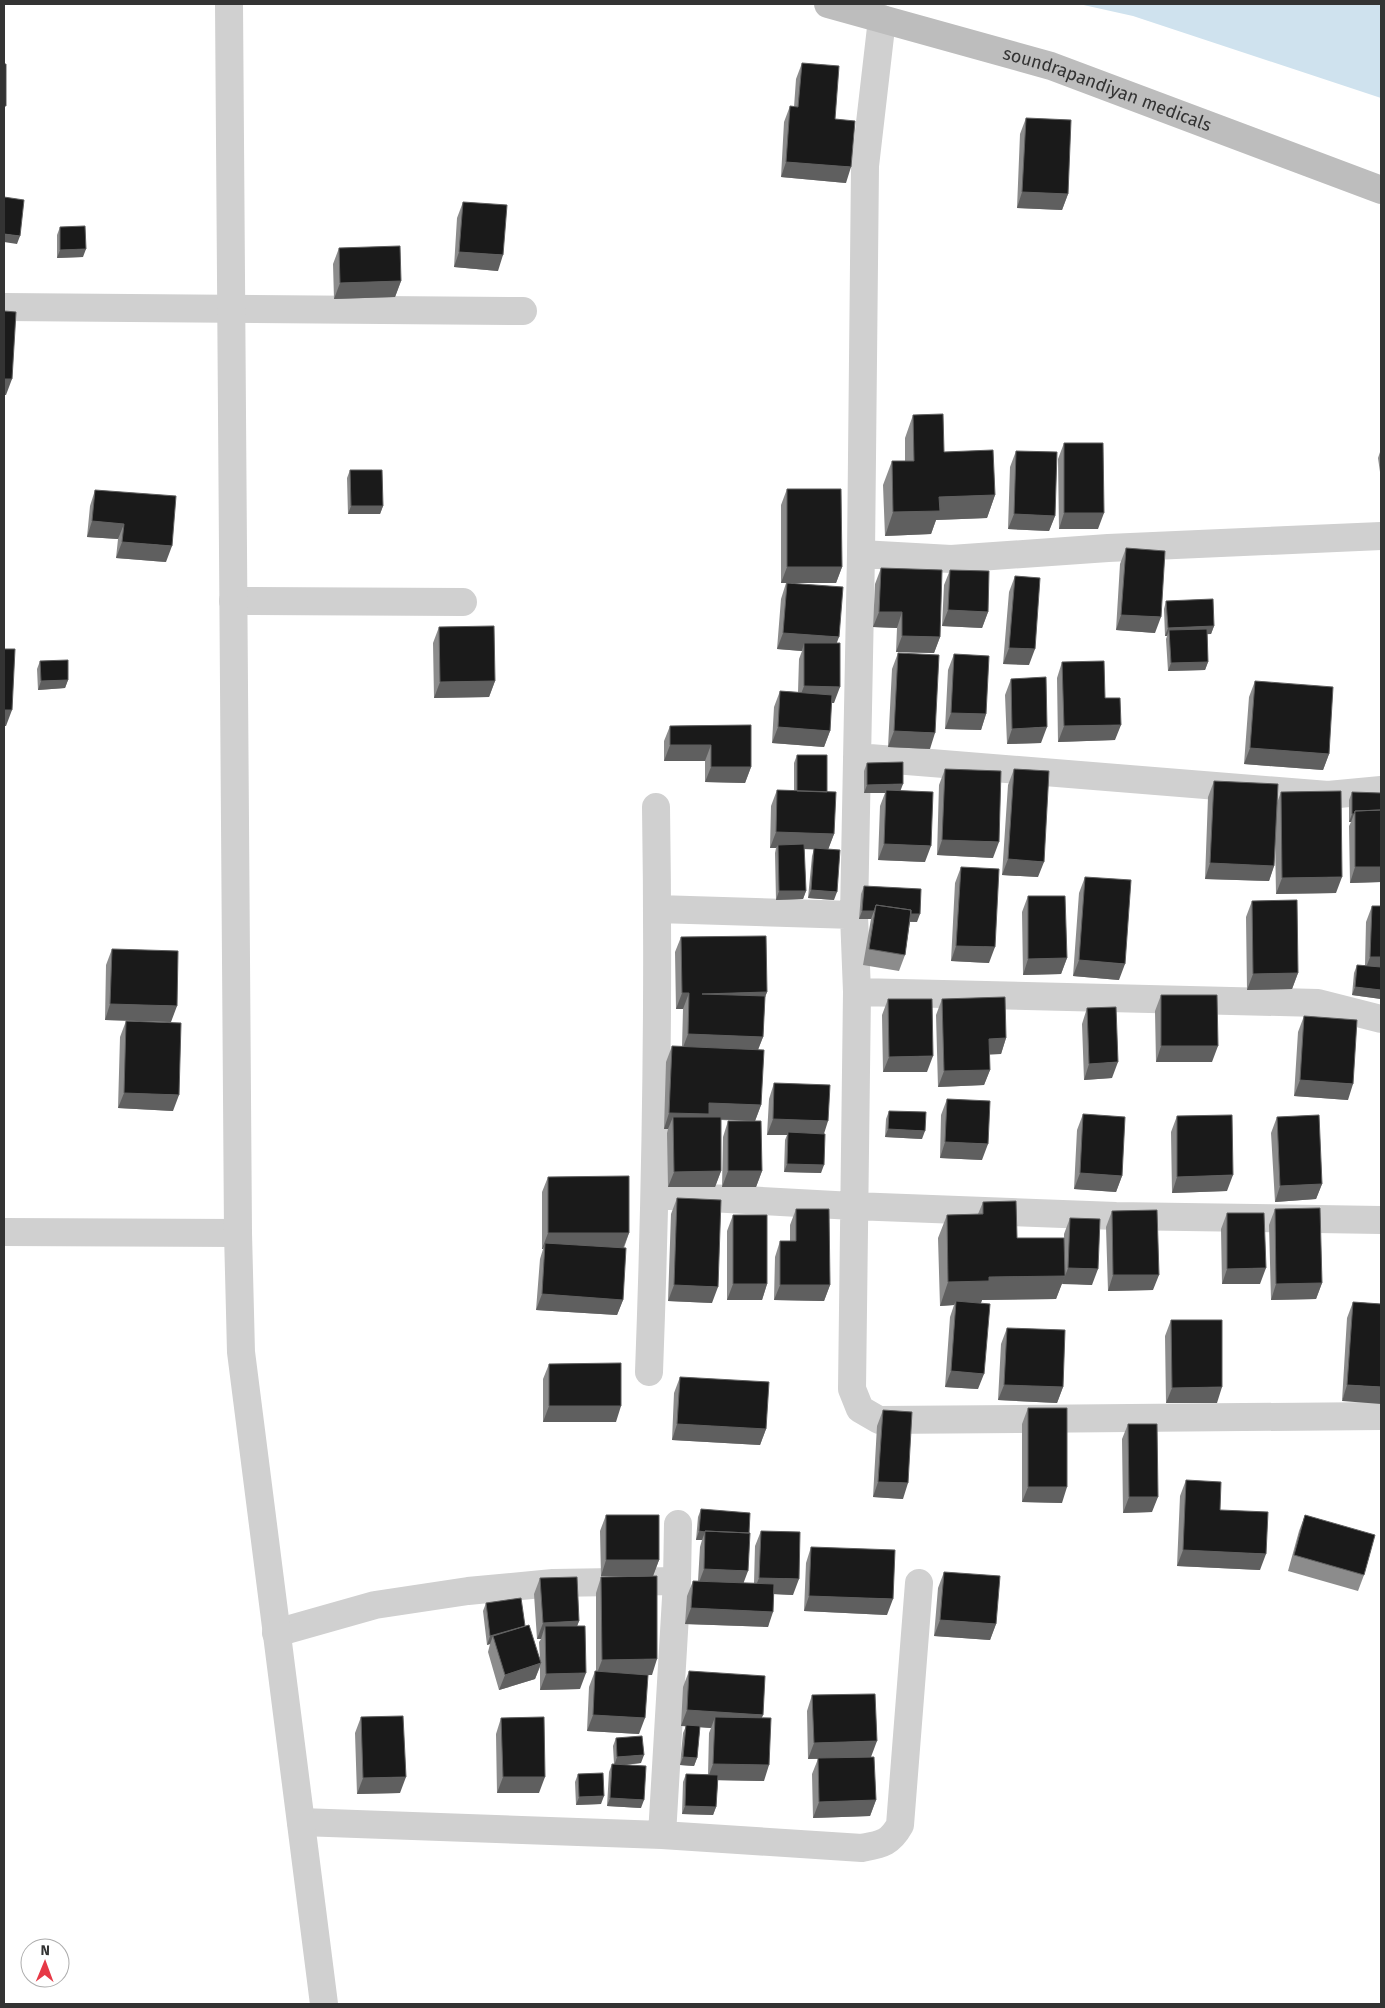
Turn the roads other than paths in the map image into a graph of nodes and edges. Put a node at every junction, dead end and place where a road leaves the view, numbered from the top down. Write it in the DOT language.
graph roads {
  1 [pos="229,4"];
  2 [pos="828,4"];
  3 [pos="882,19"];
  4 [pos="1381,190"];
  5 [pos="4,307"];
  6 [pos="231,308"];
  7 [pos="523,311"];
  8 [pos="1381,536"];
  9 [pos="861,554"];
  10 [pos="233,602"];
  11 [pos="462,602"];
  12 [pos="857,757"];
  13 [pos="1381,790"];
  14 [pos="656,807"];
  15 [pos="657,909"];
  16 [pos="854,915"];
  17 [pos="857,992"];
  18 [pos="1381,1019"];
  19 [pos="655,1195"];
  20 [pos="853,1206"];
  21 [pos="1381,1220"];
  22 [pos="4,1232"];
  23 [pos="238,1233"];
  24 [pos="649,1372"];
  25 [pos="1381,1416"];
  26 [pos="678,1524"];
  27 [pos="677,1581"];
  28 [pos="919,1583"];
  29 [pos="276,1633"];
  30 [pos="301,1822"];
  31 [pos="662,1835"];
  32 [pos="324,2004"];
  1 -- 6 [label="street"];
  2 -- 3 [label="main road, soundrapandiyan medicals"];
  3 -- 4 [label="main road, soundrapandiyan medicals"];
  3 -- 9 [label="street"];
  5 -- 6 [label="street"];
  6 -- 7 [label="street"];
  6 -- 10 [label="street"];
  8 -- 9 [label="street"];
  9 -- 12 [label="street"];
  10 -- 11 [label="street"];
  10 -- 23 [label="street"];
  12 -- 13 [label="street"];
  12 -- 16 [label="street"];
  14 -- 15 [label="street"];
  15 -- 16 [label="street"];
  15 -- 19 [label="street"];
  16 -- 17 [label="street"];
  17 -- 18 [label="street"];
  17 -- 20 [label="street"];
  19 -- 20 [label="street"];
  19 -- 24 [label="street"];
  20 -- 21 [label="street"];
  20 -- 25 [label="street"];
  22 -- 23 [label="street"];
  23 -- 29 [label="street"];
  26 -- 27 [label="street"];
  27 -- 29 [label="street"];
  27 -- 31 [label="street"];
  28 -- 31 [label="street"];
  29 -- 30 [label="street"];
  30 -- 31 [label="street"];
  30 -- 32 [label="street"];
}
